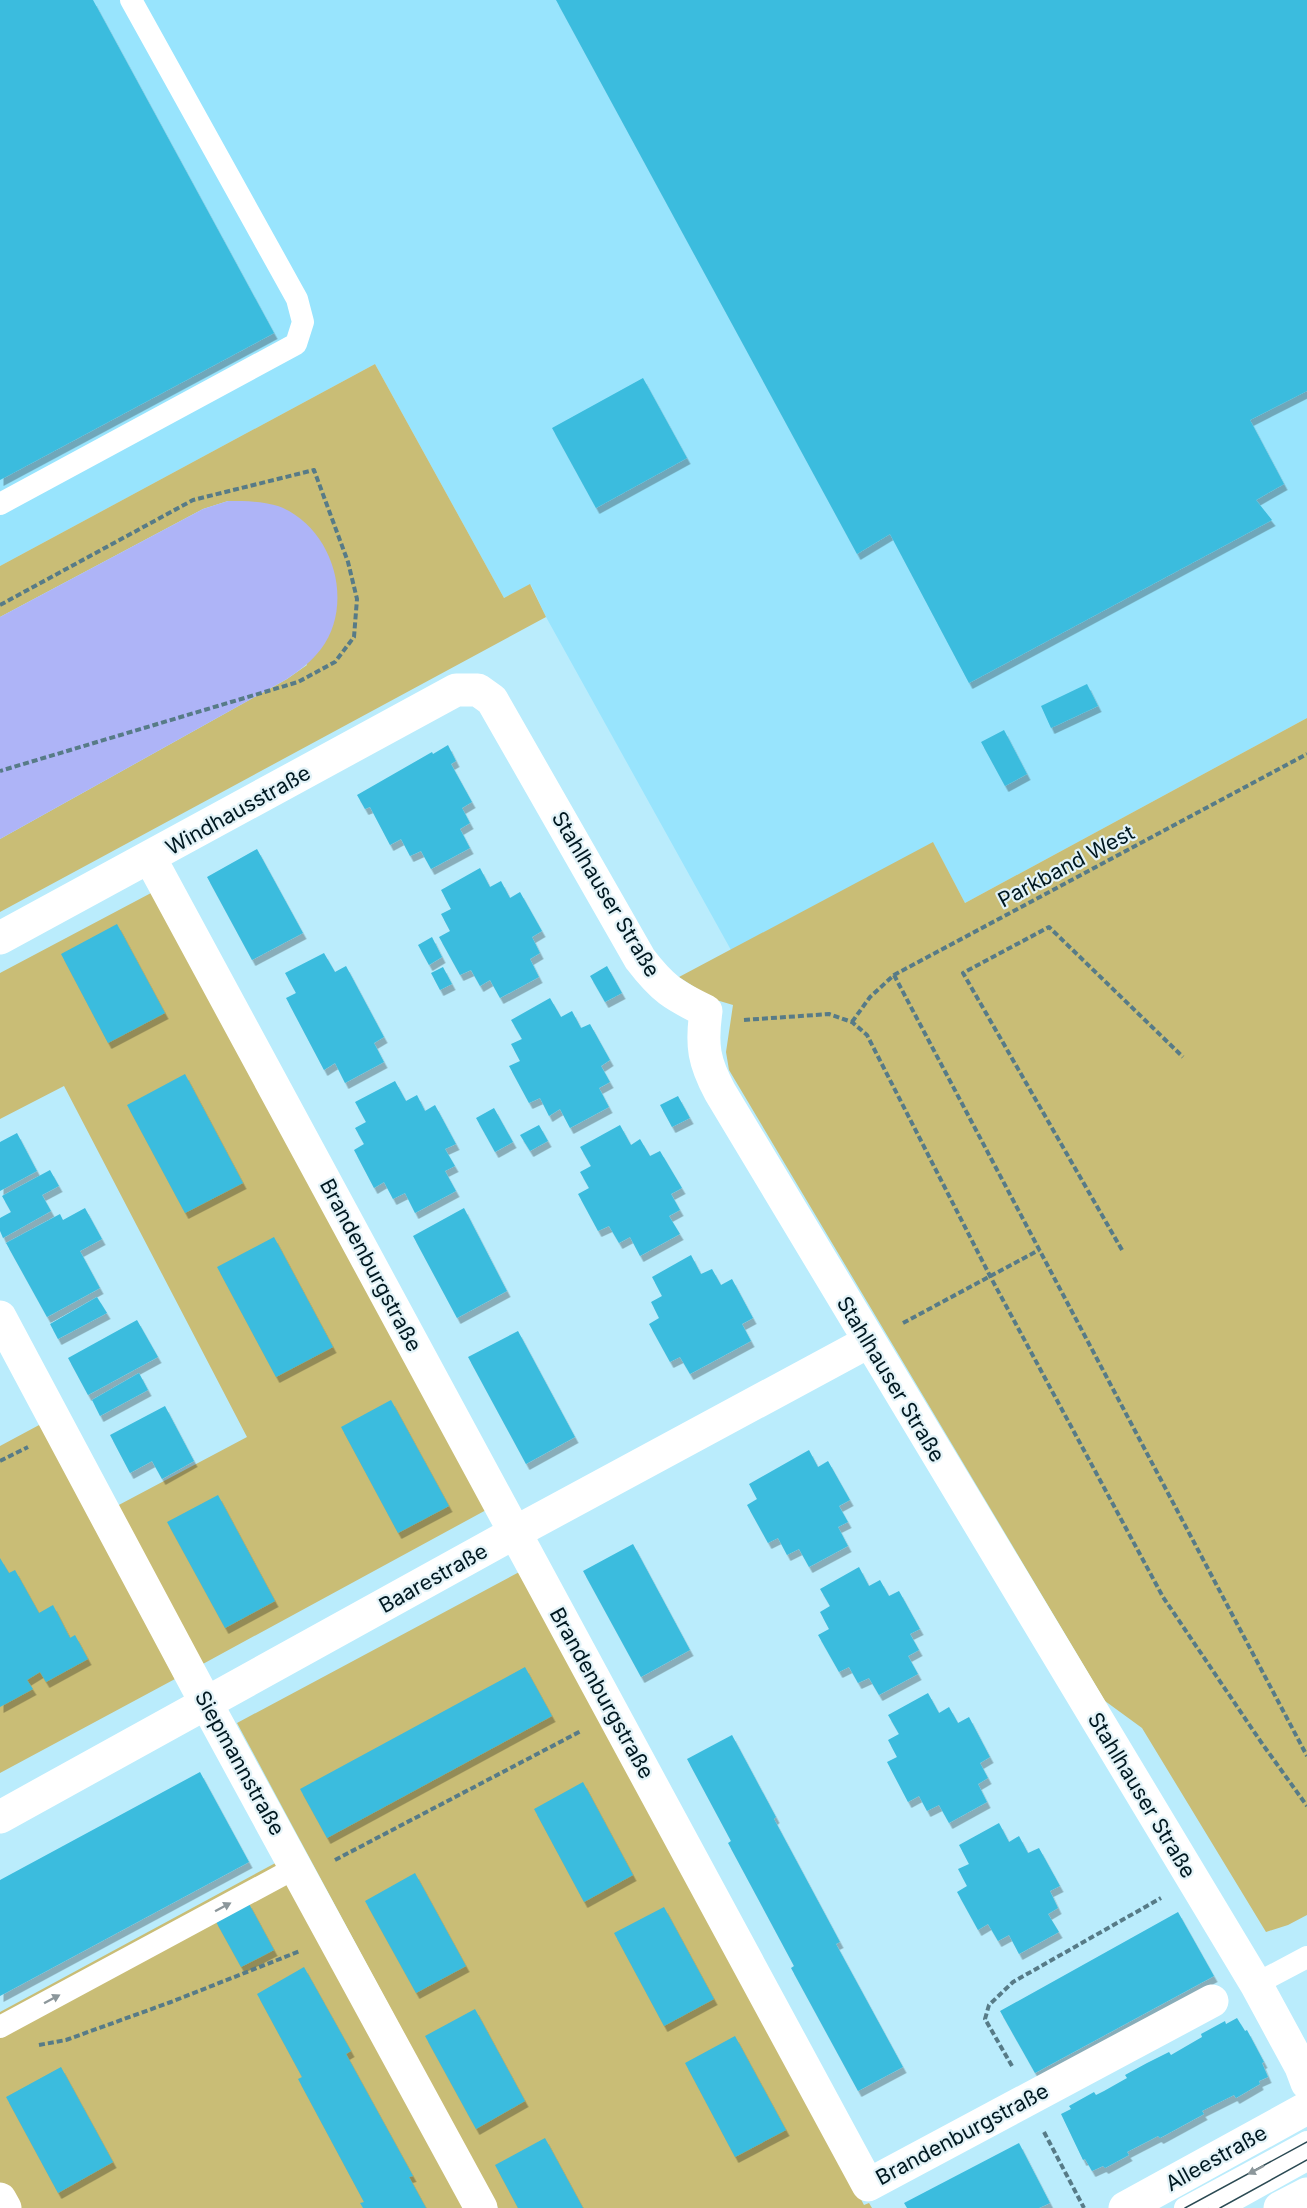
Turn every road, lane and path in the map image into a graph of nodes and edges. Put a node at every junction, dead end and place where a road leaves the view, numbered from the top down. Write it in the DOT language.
graph roads {
  1 [pos="131,0"];
  2 [pos="0,504"];
  3 [pos="0,605"];
  4 [pos="478,690"];
  5 [pos="1307,754"];
  6 [pos="0,771"];
  7 [pos="150,858"];
  8 [pos="0,938"];
  9 [pos="894,975"];
  10 [pos="706,1011"];
  11 [pos="852,1022"];
  12 [pos="1183,1057"];
  13 [pos="1039,1250"];
  14 [pos="1122,1250"];
  15 [pos="990,1276"];
  16 [pos="0,1317"];
  17 [pos="868,1342"];
  18 [pos="514,1533"];
  19 [pos="206,1703"];
  20 [pos="614,1714"];
  21 [pos="1307,1756"];
  22 [pos="1307,1806"];
  23 [pos="0,1817"];
  24 [pos="300,1872"];
  25 [pos="1166,1896"];
  26 [pos="334,1938"];
  27 [pos="1307,1957"];
  28 [pos="1256,1984"];
  29 [pos="1212,2001"];
  30 [pos="0,2027"];
  31 [pos="33,2046"];
  32 [pos="1307,2083"];
  33 [pos="1028,2099"];
  34 [pos="1307,2108"];
  35 [pos="1307,2142"];
  36 [pos="1307,2160"];
  37 [pos="1307,2194"];
  38 [pos="0,2199"];
  39 [pos="5,2208"];
  40 [pos="481,2208"];
  41 [pos="1084,2208"];
  42 [pos="1125,2208"];
  43 [pos="1185,2208"];
  44 [pos="1220,2208"];
  45 [pos="1280,2208"];
  1 -- 2 [label="lane"];
  3 -- 6 [label="path"];
  4 -- 7 [label="street, Windhausstraße"];
  4 -- 10 [label="street, Stahlhauser Straße"];
  5 -- 9 [label="path, Parkband West"];
  7 -- 8 [label="street, Windhausstraße"];
  7 -- 18 [label="street, Brandenburgstraße"];
  9 -- 11 [label="path, Parkband West"];
  9 -- 13 [label="path"];
  10 -- 11 [label="path"];
  10 -- 17 [label="street, Stahlhauser Straße"];
  11 -- 15 [label="path"];
  12 -- 14 [label="path"];
  13 -- 15 [label="path"];
  13 -- 21 [label="path"];
  15 -- 17 [label="path"];
  15 -- 22 [label="path"];
  16 -- 19 [label="street, Siepmannstraße"];
  17 -- 18 [label="street, Baarestraße"];
  17 -- 28 [label="street, Stahlhauser Straße"];
  18 -- 19 [label="street, Baarestraße"];
  18 -- 20 [label="street, Brandenburgstraße"];
  19 -- 23 [label="street, Baarestraße"];
  19 -- 24 [label="street, Siepmannstraße"];
  20 -- 24 [label="path"];
  20 -- 33 [label="street, Brandenburgstraße"];
  24 -- 26 [label="street, Siepmannstraße"];
  30 -- 24 [label="lane, one-way"];
  25 -- 33 [label="path"];
  26 -- 31 [label="path"];
  26 -- 40 [label="street, Siepmannstraße"];
  27 -- 28 [label="lane"];
  28 -- 32 [label="street, Stahlhauser Straße"];
  29 -- 33 [label="street, Brandenburgstraße"];
  33 -- 41 [label="path"];
  34 -- 42 [label="street, Alleestraße"];
  35 -- 43 [label="lane, one-way"];
  36 -- 44 [label="lane"];
  37 -- 45 [label="street"];
  38 -- 39 [label="street"];
}
